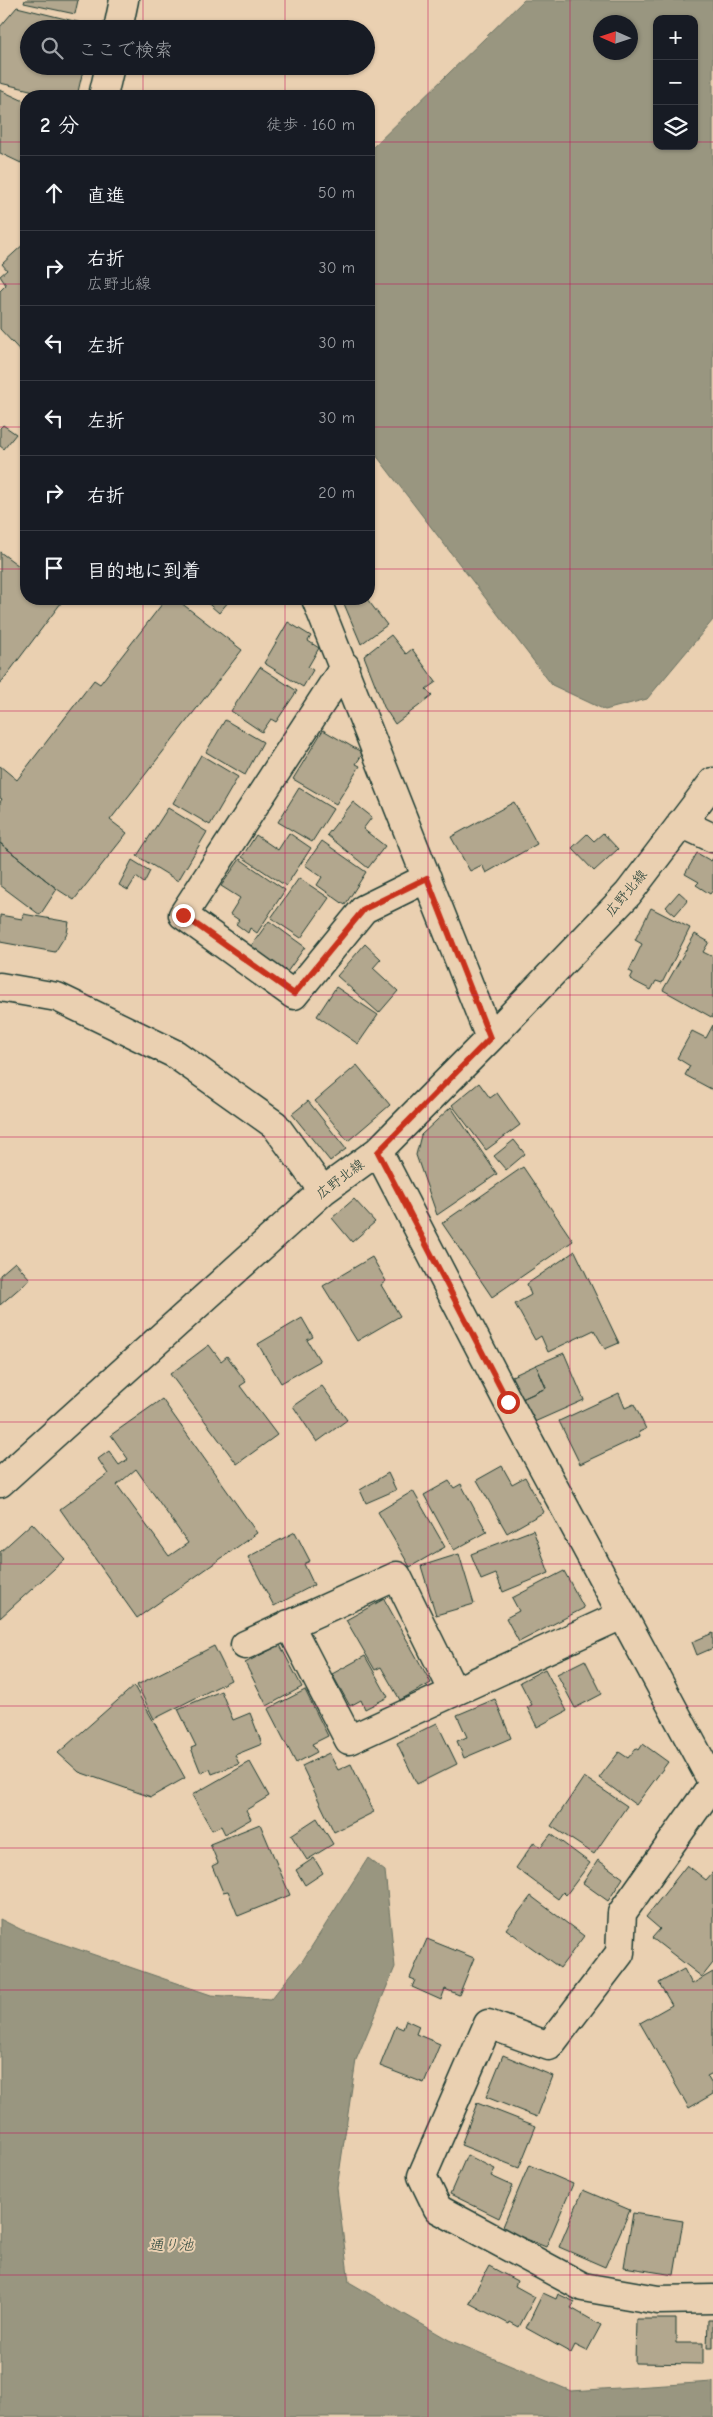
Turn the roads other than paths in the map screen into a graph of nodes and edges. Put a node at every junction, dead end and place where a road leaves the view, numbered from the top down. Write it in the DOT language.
graph roads {
  1 [pos="124,0"];
  2 [pos="120,20"];
  3 [pos="108,75"];
  4 [pos="104,90"];
  5 [pos="319,605"];
  6 [pos="345,666"];
  7 [pos="713,782"];
  8 [pos="681,823"];
  9 [pos="713,838"];
  10 [pos="427,878"];
  11 [pos="0,987"];
  12 [pos="490,1038"];
  13 [pos="378,1152"];
  14 [pos="323,1190"];
  15 [pos="0,1483"];
  16 [pos="622,1615"];
  17 [pos="289,1624"];
  18 [pos="244,1645"];
  19 [pos="454,1692"];
  20 [pos="713,1784"];
  21 [pos="713,2299"];
  1 -- 2 [label="street"];
  3 -- 4 [label="street"];
  5 -- 6 [label="street"];
  6 -- 10 [label="street"];
  6 -- 10 [label="street"];
  7 -- 8 [label="street, 広野北線"];
  8 -- 9 [label="street"];
  8 -- 12 [label="street, 広野北線"];
  10 -- 12 [label="street"];
  11 -- 14 [label="street"];
  12 -- 13 [label="street, 広野北線"];
  13 -- 14 [label="street, 広野北線"];
  13 -- 16 [label="street"];
  14 -- 15 [label="street, 広野北線"];
  16 -- 19 [label="street"];
  16 -- 20 [label="street"];
  17 -- 18 [label="street"];
  17 -- 19 [label="street"];
  17 -- 19 [label="street"];
  20 -- 21 [label="street"];
}
